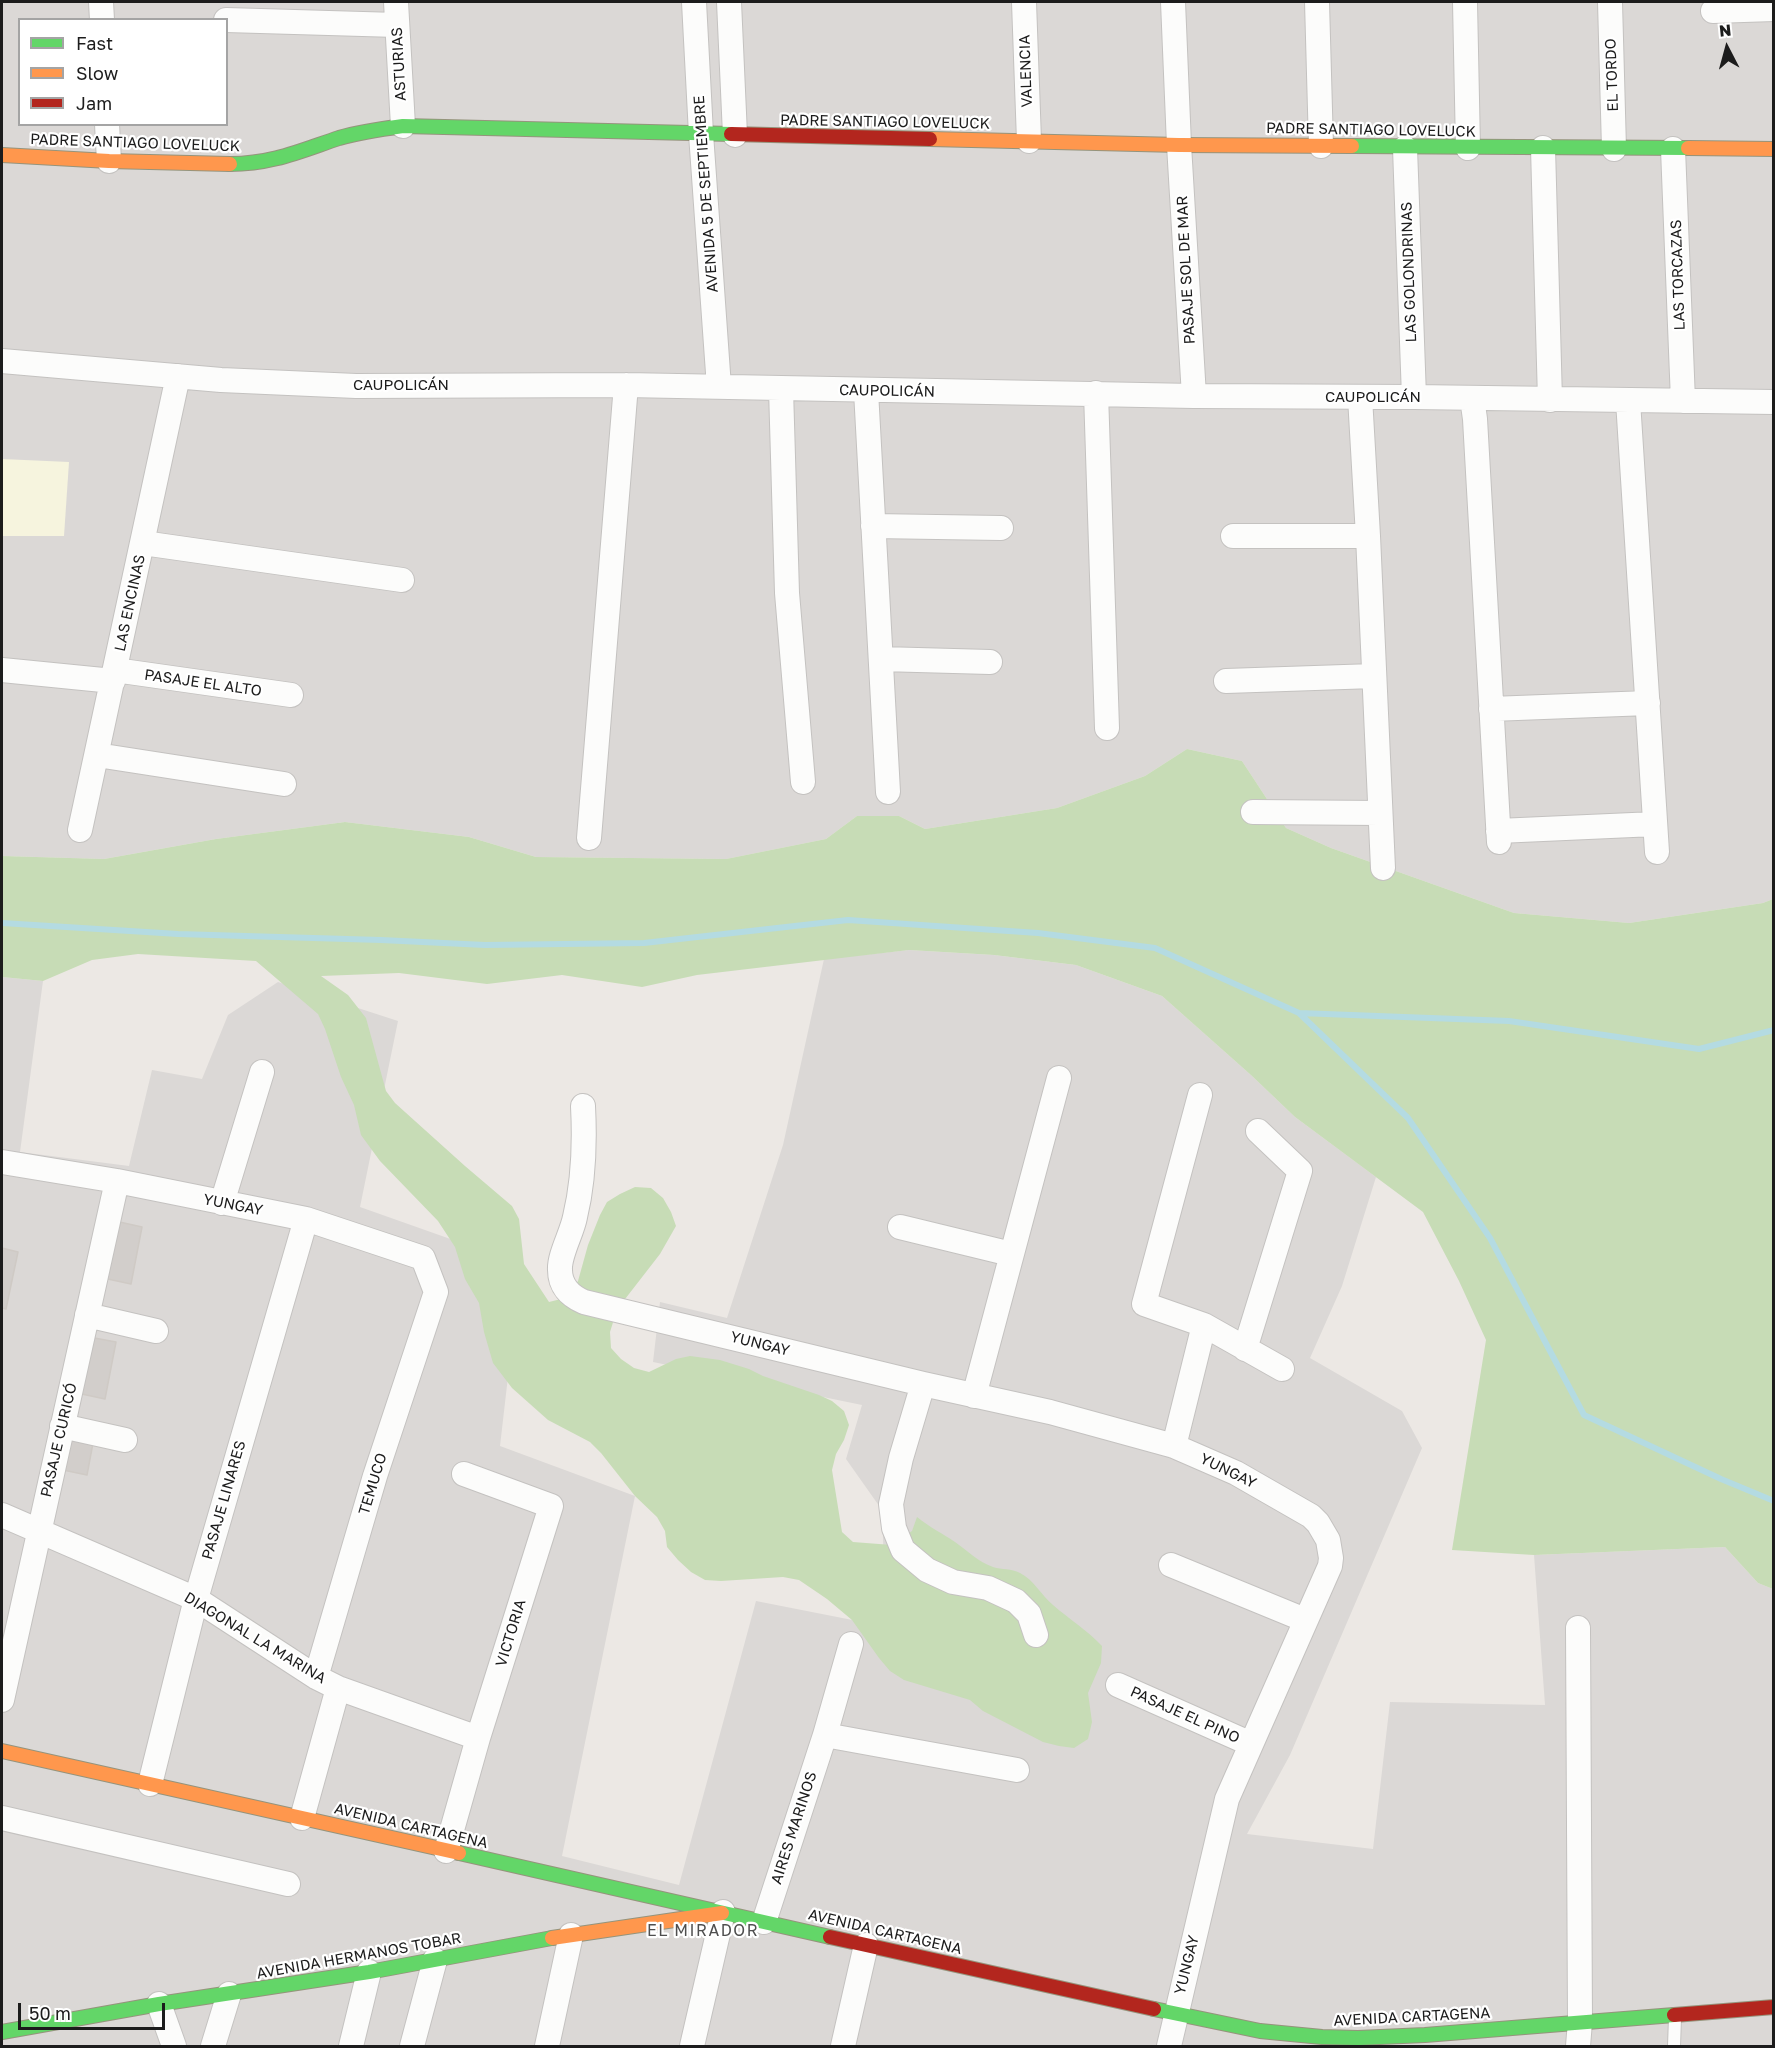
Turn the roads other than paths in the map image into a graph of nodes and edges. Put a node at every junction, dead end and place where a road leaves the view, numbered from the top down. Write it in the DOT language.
graph roads {
  1 [pos="101,2"];
  2 [pos="694,2"];
  3 [pos="729,2"];
  4 [pos="1024,2"];
  5 [pos="1173,2"];
  6 [pos="1317,2"];
  7 [pos="1465,2"];
  8 [pos="1610,2"];
  9 [pos="1773,9"];
  10 [pos="1713,11"];
  11 [pos="396,13"];
  12 [pos="102,18"];
  13 [pos="228,20"];
  14 [pos="107,126"];
  15 [pos="403,126"];
  16 [pos="701,134"];
  17 [pos="735,135"];
  18 [pos="1029,141"];
  19 [pos="1179,145"];
  20 [pos="1321,146"];
  21 [pos="1405,148"];
  22 [pos="1468,148"];
  23 [pos="1543,148"];
  24 [pos="1614,149"];
  25 [pos="1673,149"];
  26 [pos="1773,149"];
  27 [pos="2,155"];
  28 [pos="109,161"];
  29 [pos="2,361"];
  30 [pos="178,376"];
  31 [pos="626,385"];
  32 [pos="719,387"];
  33 [pos="781,389"];
  34 [pos="866,391"];
  35 [pos="1096,393"];
  36 [pos="1194,396"];
  37 [pos="1360,397"];
  38 [pos="1414,397"];
  39 [pos="1472,398"];
  40 [pos="1550,400"];
  41 [pos="1628,401"];
  42 [pos="1683,401"];
  43 [pos="1773,402"];
  44 [pos="873,526"];
  45 [pos="1001,528"];
  46 [pos="1233,536"];
  47 [pos="1368,536"];
  48 [pos="143,543"];
  49 [pos="402,580"];
  50 [pos="880,659"];
  51 [pos="990,662"];
  52 [pos="2,670"];
  53 [pos="114,676"];
  54 [pos="1374,676"];
  55 [pos="1226,681"];
  56 [pos="291,695"];
  57 [pos="1648,703"];
  58 [pos="1491,709"];
  59 [pos="1107,728"];
  60 [pos="97,755"];
  61 [pos="803,782"];
  62 [pos="284,784"];
  63 [pos="888,792"];
  64 [pos="1253,812"];
  65 [pos="1380,813"];
  66 [pos="1655,824"];
  67 [pos="80,830"];
  68 [pos="590,838"];
  69 [pos="1657,852"];
  70 [pos="1383,868"];
  71 [pos="262,1072"];
  72 [pos="1059,1078"];
  73 [pos="1200,1095"];
  74 [pos="583,1106"];
  75 [pos="1258,1131"];
  76 [pos="2,1162"];
  77 [pos="117,1181"];
  78 [pos="222,1203"];
  79 [pos="306,1219"];
  80 [pos="900,1227"];
  81 [pos="1011,1254"];
  82 [pos="436,1292"];
  83 [pos="87,1315"];
  84 [pos="1204,1325"];
  85 [pos="156,1331"];
  86 [pos="1245,1349"];
  87 [pos="1282,1369"];
  88 [pos="923,1384"];
  89 [pos="974,1396"];
  90 [pos="62,1426"];
  91 [pos="125,1440"];
  92 [pos="1174,1446"];
  93 [pos="464,1474"];
  94 [pos="2,1515"];
  95 [pos="39,1531"];
  96 [pos="1171,1565"];
  97 [pos="196,1599"];
  98 [pos="1305,1620"];
  99 [pos="1578,1628"];
  100 [pos="1036,1635"];
  101 [pos="851,1644"];
  102 [pos="316,1677"];
  103 [pos="1118,1685"];
  104 [pos="338,1688"];
  105 [pos="2,1700"];
  106 [pos="825,1735"];
  107 [pos="478,1737"];
  108 [pos="1251,1744"];
  109 [pos="2,1750"];
  110 [pos="1017,1770"];
  111 [pos="150,1784"];
  112 [pos="2,1818"];
  113 [pos="302,1818"];
  114 [pos="446,1851"];
  115 [pos="288,1884"];
  116 [pos="723,1912"];
  117 [pos="764,1922"];
  118 [pos="572,1935"];
  119 [pos="866,1945"];
  120 [pos="435,1960"];
  121 [pos="369,1972"];
  122 [pos="229,1994"];
  123 [pos="159,2004"];
  124 [pos="1773,2007"];
  125 [pos="1175,2014"];
  126 [pos="1675,2015"];
  127 [pos="1580,2022"];
  128 [pos="6,2032"];
  129 [pos="1403,2041"];
  130 [pos="174,2046"];
  131 [pos="213,2046"];
  132 [pos="351,2046"];
  133 [pos="412,2046"];
  134 [pos="547,2046"];
  135 [pos="692,2046"];
  136 [pos="843,2046"];
  137 [pos="1168,2046"];
  138 [pos="1578,2046"];
  139 [pos="1674,2046"];
  1 -- 12 [label="street"];
  2 -- 16 [label="street, AVENIDA 5 DE SEPTIEMBRE"];
  3 -- 17 [label="street"];
  4 -- 18 [label="street, VALENCIA"];
  5 -- 19 [label="street, PASAJE SOL DE MAR"];
  6 -- 20 [label="street"];
  7 -- 22 [label="street"];
  8 -- 24 [label="street, EL TORDO"];
  9 -- 10 [label="street"];
  11 -- 13 [label="street"];
  11 -- 15 [label="street, ASTURIAS"];
  14 -- 28 [label="street"];
  15 -- 16 [label="street, PADRE SANTIAGO LOVELUCK"];
  15 -- 28 [label="street, PADRE SANTIAGO LOVELUCK"];
  16 -- 17 [label="street, PADRE SANTIAGO LOVELUCK"];
  16 -- 32 [label="street, AVENIDA 5 DE SEPTIEMBRE"];
  17 -- 18 [label="street, PADRE SANTIAGO LOVELUCK"];
  18 -- 19 [label="street, PADRE SANTIAGO LOVELUCK"];
  19 -- 20 [label="street, PADRE SANTIAGO LOVELUCK"];
  19 -- 36 [label="street, PASAJE SOL DE MAR"];
  20 -- 21 [label="street, PADRE SANTIAGO LOVELUCK"];
  21 -- 22 [label="street, PADRE SANTIAGO LOVELUCK"];
  21 -- 38 [label="street, LAS GOLONDRINAS"];
  22 -- 23 [label="street, PADRE SANTIAGO LOVELUCK"];
  23 -- 24 [label="street, PADRE SANTIAGO LOVELUCK"];
  23 -- 40 [label="street"];
  24 -- 25 [label="street, PADRE SANTIAGO LOVELUCK"];
  25 -- 26 [label="street, PADRE SANTIAGO LOVELUCK"];
  25 -- 42 [label="street, LAS TORCAZAS"];
  27 -- 28 [label="street, PADRE SANTIAGO LOVELUCK"];
  29 -- 30 [label="street, CAUPOLICÁN"];
  30 -- 31 [label="street, CAUPOLICÁN"];
  30 -- 48 [label="street, LAS ENCINAS"];
  31 -- 32 [label="street, CAUPOLICÁN"];
  31 -- 68 [label="street"];
  32 -- 33 [label="street, CAUPOLICÁN"];
  33 -- 34 [label="street, CAUPOLICÁN"];
  33 -- 61 [label="street"];
  34 -- 35 [label="street, CAUPOLICÁN"];
  34 -- 44 [label="street"];
  35 -- 36 [label="street, CAUPOLICÁN"];
  35 -- 59 [label="street"];
  36 -- 37 [label="street, CAUPOLICÁN"];
  37 -- 38 [label="street, CAUPOLICÁN"];
  37 -- 47 [label="street"];
  38 -- 39 [label="street, CAUPOLICÁN"];
  39 -- 40 [label="street, CAUPOLICÁN"];
  39 -- 58 [label="street"];
  40 -- 41 [label="street, CAUPOLICÁN"];
  41 -- 42 [label="street, CAUPOLICÁN"];
  41 -- 57 [label="street"];
  42 -- 43 [label="street, CAUPOLICÁN"];
  44 -- 45 [label="street"];
  44 -- 50 [label="street"];
  46 -- 47 [label="street"];
  47 -- 54 [label="street"];
  48 -- 49 [label="street"];
  48 -- 53 [label="street, LAS ENCINAS"];
  50 -- 51 [label="street"];
  50 -- 63 [label="street"];
  52 -- 53 [label="street, PASAJE EL ALTO"];
  53 -- 56 [label="street, PASAJE EL ALTO"];
  53 -- 60 [label="street, LAS ENCINAS"];
  54 -- 55 [label="street"];
  54 -- 65 [label="street"];
  57 -- 58 [label="street"];
  57 -- 66 [label="street"];
  58 -- 66 [label="street"];
  60 -- 62 [label="street"];
  60 -- 67 [label="street, LAS ENCINAS"];
  64 -- 65 [label="street"];
  65 -- 70 [label="street"];
  66 -- 69 [label="street"];
  71 -- 78 [label="street"];
  72 -- 81 [label="street"];
  73 -- 84 [label="street"];
  74 -- 88 [label="street, YUNGAY"];
  75 -- 86 [label="street"];
  76 -- 77 [label="street, YUNGAY"];
  77 -- 78 [label="street, YUNGAY"];
  77 -- 83 [label="street, PASAJE CURICÓ"];
  78 -- 79 [label="street, YUNGAY"];
  79 -- 82 [label="street, YUNGAY"];
  79 -- 97 [label="street, PASAJE LINARES"];
  80 -- 81 [label="street"];
  81 -- 89 [label="street"];
  82 -- 102 [label="street, TEMUCO"];
  83 -- 85 [label="street"];
  83 -- 90 [label="street, PASAJE CURICÓ"];
  84 -- 86 [label="street"];
  84 -- 92 [label="street"];
  86 -- 87 [label="street"];
  88 -- 89 [label="street, YUNGAY"];
  88 -- 100 [label="street"];
  89 -- 92 [label="street, YUNGAY"];
  90 -- 91 [label="street"];
  90 -- 95 [label="street, PASAJE CURICÓ"];
  92 -- 98 [label="street, YUNGAY"];
  93 -- 107 [label="street, VICTORIA"];
  94 -- 95 [label="street, DIAGONAL LA MARINA"];
  95 -- 97 [label="street, DIAGONAL LA MARINA"];
  95 -- 105 [label="street, PASAJE CURICÓ"];
  96 -- 98 [label="street"];
  97 -- 102 [label="street, DIAGONAL LA MARINA"];
  97 -- 111 [label="street, PASAJE LINARES"];
  98 -- 108 [label="street, YUNGAY"];
  99 -- 127 [label="street"];
  101 -- 106 [label="street, AIRES MARINOS"];
  102 -- 104 [label="street, DIAGONAL LA MARINA"];
  103 -- 108 [label="street, PASAJE EL PINO"];
  104 -- 107 [label="street, DIAGONAL LA MARINA"];
  104 -- 113 [label="street"];
  106 -- 110 [label="street"];
  106 -- 117 [label="street, AIRES MARINOS"];
  107 -- 114 [label="street, VICTORIA"];
  108 -- 125 [label="street, YUNGAY"];
  109 -- 111 [label="street, AVENIDA CARTAGENA"];
  111 -- 113 [label="street, AVENIDA CARTAGENA"];
  112 -- 115 [label="street"];
  113 -- 114 [label="street, AVENIDA CARTAGENA"];
  114 -- 116 [label="street, AVENIDA CARTAGENA"];
  116 -- 117 [label="street, AVENIDA CARTAGENA"];
  116 -- 118 [label="street, AVENIDA HERMANOS TOBAR"];
  116 -- 135 [label="street"];
  117 -- 119 [label="street, AVENIDA CARTAGENA"];
  118 -- 120 [label="street, AVENIDA HERMANOS TOBAR"];
  118 -- 134 [label="street"];
  119 -- 125 [label="street, AVENIDA CARTAGENA"];
  119 -- 136 [label="street"];
  120 -- 121 [label="street, AVENIDA HERMANOS TOBAR"];
  120 -- 133 [label="street"];
  121 -- 122 [label="street, AVENIDA HERMANOS TOBAR"];
  121 -- 132 [label="street"];
  122 -- 123 [label="street, AVENIDA HERMANOS TOBAR"];
  122 -- 131 [label="street"];
  123 -- 128 [label="street, AVENIDA HERMANOS TOBAR"];
  123 -- 130 [label="street"];
  124 -- 126 [label="street, AVENIDA CARTAGENA"];
  125 -- 129 [label="street, AVENIDA CARTAGENA"];
  125 -- 137 [label="street, YUNGAY"];
  126 -- 127 [label="street, AVENIDA CARTAGENA"];
  126 -- 139 [label="lane"];
  127 -- 129 [label="street, AVENIDA CARTAGENA"];
  127 -- 138 [label="street"];
}
